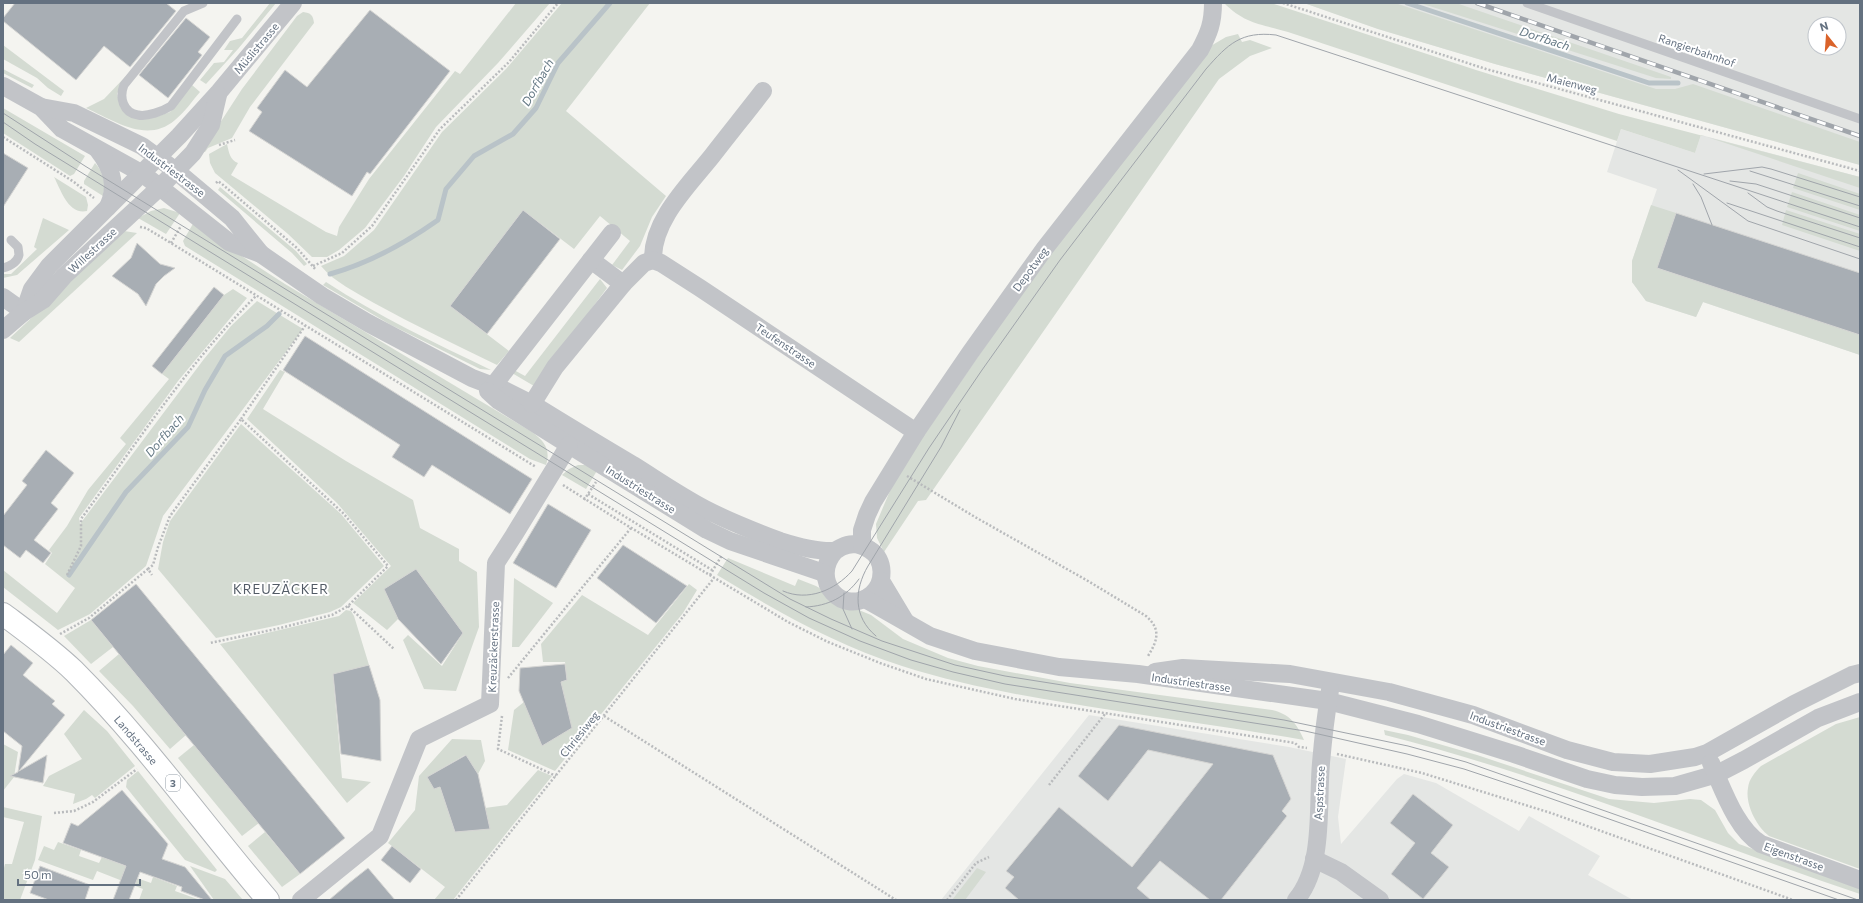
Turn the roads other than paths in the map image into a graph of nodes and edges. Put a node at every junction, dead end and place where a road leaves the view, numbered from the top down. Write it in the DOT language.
graph roads {
  1 [pos="203,3"];
  2 [pos="293,3"];
  3 [pos="1213,3"];
  4 [pos="1527,3"];
  5 [pos="237,19"];
  6 [pos="3,86"];
  7 [pos="763,91"];
  8 [pos="219,92"];
  9 [pos="40,107"];
  10 [pos="1860,119"];
  11 [pos="96,147"];
  12 [pos="158,157"];
  13 [pos="176,171"];
  14 [pos="143,174"];
  15 [pos="160,188"];
  16 [pos="101,206"];
  17 [pos="612,233"];
  18 [pos="11,240"];
  19 [pos="261,254"];
  20 [pos="591,260"];
  21 [pos="651,261"];
  22 [pos="3,268"];
  23 [pos="623,284"];
  24 [pos="3,297"];
  25 [pos="24,312"];
  26 [pos="3,330"];
  27 [pos="472,378"];
  28 [pos="493,386"];
  29 [pos="532,404"];
  30 [pos="916,432"];
  31 [pos="568,445"];
  32 [pos="862,546"];
  33 [pos="835,551"];
  34 [pos="824,573"];
  35 [pos="881,581"];
  36 [pos="865,599"];
  37 [pos="3,614"];
  38 [pos="907,623"];
  39 [pos="1138,674"];
  40 [pos="1860,674"];
  41 [pos="1331,682"];
  42 [pos="1328,701"];
  43 [pos="1860,702"];
  44 [pos="1707,753"];
  45 [pos="1717,774"];
  46 [pos="1314,859"];
  47 [pos="1860,880"];
  48 [pos="268,900"];
  49 [pos="301,900"];
  50 [pos="1296,900"];
  51 [pos="1380,900"];
  1 -- 5 [label="lane"];
  2 -- 8 [label="street, Müslistrasse"];
  3 -- 30 [label="street, Depotweg"];
  4 -- 10 [label="lane, Rangierbahnhof"];
  6 -- 9 [label="street, Industriestrasse"];
  7 -- 21 [label="street"];
  8 -- 12 [label="street, Müslistrasse"];
  8 -- 13 [label="street, Müslistrasse"];
  9 -- 11 [label="street, Industriestrasse"];
  9 -- 12 [label="street, Industriestrasse"];
  11 -- 14 [label="street, Industriestrasse"];
  11 -- 16 [label="street"];
  12 -- 13 [label="street, Industriestrasse"];
  12 -- 14 [label="street, Müslistrasse"];
  13 -- 15 [label="street, Müslistrasse"];
  13 -- 19 [label="street, Industriestrasse"];
  14 -- 15 [label="street, Industriestrasse"];
  14 -- 16 [label="street, Willestrasse"];
  15 -- 19 [label="street, Industriestrasse"];
  15 -- 25 [label="street, Willestrasse"];
  16 -- 25 [label="street, Willestrasse"];
  17 -- 20 [label="street"];
  18 -- 22 [label="lane"];
  19 -- 27 [label="street, Industriestrasse"];
  20 -- 23 [label="street"];
  20 -- 28 [label="street"];
  21 -- 23 [label="street"];
  21 -- 30 [label="street, Teufenstrasse"];
  23 -- 29 [label="street"];
  24 -- 25 [label="street"];
  25 -- 26 [label="street"];
  27 -- 28 [label="street, Industriestrasse"];
  27 -- 31 [label="street, Industriestrasse"];
  28 -- 29 [label="street, Industriestrasse"];
  29 -- 33 [label="street, Industriestrasse"];
  30 -- 32 [label="street, Depotweg"];
  31 -- 34 [label="street, Industriestrasse"];
  31 -- 49 [label="street, Kreuzäckerstrasse"];
  32 -- 33 [label="street, Industriestrasse"];
  32 -- 35 [label="street, Industriestrasse"];
  33 -- 34 [label="street"];
  34 -- 36 [label="street"];
  35 -- 36 [label="street"];
  35 -- 38 [label="street, Industriestrasse"];
  36 -- 38 [label="street, Industriestrasse"];
  37 -- 48 [label="main road, Landstrasse / 3"];
  38 -- 39 [label="street, Industriestrasse"];
  39 -- 41 [label="street, Industriestrasse"];
  39 -- 42 [label="street, Industriestrasse"];
  40 -- 44 [label="street, Industriestrasse"];
  41 -- 42 [label="street, Aspstrasse"];
  41 -- 44 [label="street, Industriestrasse"];
  42 -- 45 [label="street, Industriestrasse"];
  42 -- 46 [label="street, Aspstrasse"];
  43 -- 45 [label="street, Industriestrasse"];
  44 -- 45 [label="street, Eigenstrasse"];
  45 -- 47 [label="street, Eigenstrasse"];
  46 -- 50 [label="street, Aspstrasse"];
  46 -- 51 [label="street"];
}
